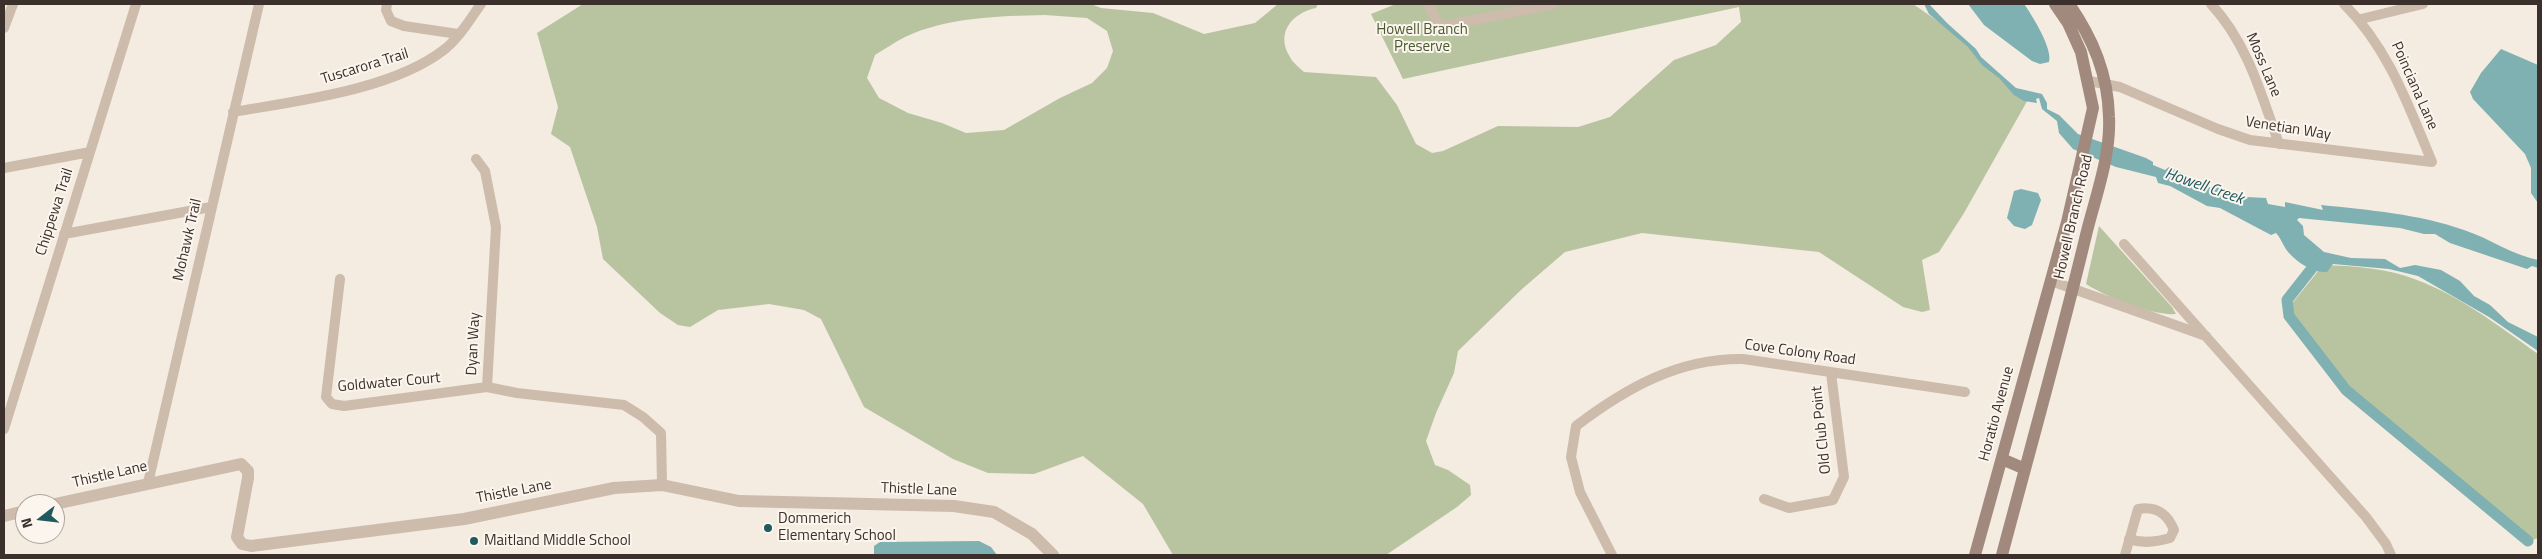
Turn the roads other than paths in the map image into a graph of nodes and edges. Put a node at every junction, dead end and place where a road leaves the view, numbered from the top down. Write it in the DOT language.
graph roads {
  1 [pos="13,4"];
  2 [pos="136,4"];
  3 [pos="259,4"];
  4 [pos="387,4"];
  5 [pos="481,4"];
  6 [pos="1428,4"];
  7 [pos="1553,4"];
  8 [pos="2055,4"];
  9 [pos="2069,4"];
  10 [pos="2210,4"];
  11 [pos="2344,4"];
  12 [pos="2423,4"];
  13 [pos="2361,19"];
  14 [pos="4,28"];
  15 [pos="458,34"];
  16 [pos="2089,81"];
  17 [pos="2108,84"];
  18 [pos="233,112"];
  19 [pos="2279,144"];
  20 [pos="90,152"];
  21 [pos="476,159"];
  22 [pos="2432,162"];
  23 [pos="4,168"];
  24 [pos="212,207"];
  25 [pos="64,234"];
  26 [pos="2124,244"];
  27 [pos="340,279"];
  28 [pos="2051,281"];
  29 [pos="2073,289"];
  30 [pos="2207,336"];
  31 [pos="1832,373"];
  32 [pos="487,387"];
  33 [pos="1965,392"];
  34 [pos="4,429"];
  35 [pos="2002,460"];
  36 [pos="2025,469"];
  37 [pos="148,483"];
  38 [pos="662,485"];
  39 [pos="1764,499"];
  40 [pos="65,502"];
  41 [pos="2129,539"];
  42 [pos="1053,555"];
  43 [pos="1612,555"];
  44 [pos="1975,555"];
  45 [pos="2002,555"];
  46 [pos="2125,555"];
  47 [pos="2391,555"];
  1 -- 14 [label="street"];
  2 -- 20 [label="street, Chippewa Trail"];
  3 -- 18 [label="street, Mohawk Trail"];
  4 -- 15 [label="street"];
  5 -- 15 [label="street, Tuscarora Trail"];
  6 -- 7 [label="street"];
  8 -- 16 [label="main road, Howell Branch Road"];
  9 -- 17 [label="main road, Howell Branch Road"];
  10 -- 19 [label="street, Moss Lane"];
  11 -- 13 [label="street, Poinciana Lane"];
  12 -- 13 [label="street"];
  13 -- 22 [label="street, Poinciana Lane"];
  15 -- 18 [label="street, Tuscarora Trail"];
  16 -- 17 [label="street, Venetian Way"];
  16 -- 28 [label="main road, Howell Branch Road"];
  17 -- 19 [label="street, Venetian Way"];
  17 -- 29 [label="main road, Howell Branch Road"];
  18 -- 24 [label="street, Mohawk Trail"];
  19 -- 22 [label="street, Venetian Way"];
  20 -- 23 [label="street"];
  20 -- 25 [label="street, Chippewa Trail"];
  21 -- 32 [label="street, Dyan Way"];
  24 -- 25 [label="street"];
  24 -- 37 [label="street, Mohawk Trail"];
  25 -- 34 [label="street, Chippewa Trail"];
  26 -- 30 [label="street"];
  27 -- 32 [label="street, Goldwater Court"];
  28 -- 29 [label="street"];
  28 -- 35 [label="main road, Horatio Avenue"];
  29 -- 30 [label="street, Howell Branch Road"];
  29 -- 36 [label="main road"];
  30 -- 47 [label="street, Howell Branch Road"];
  31 -- 33 [label="street, Cove Colony Road"];
  31 -- 39 [label="street, Old Club Point"];
  31 -- 43 [label="street, Cove Colony Road"];
  32 -- 38 [label="street, Dyan Way"];
  35 -- 36 [label="main road"];
  35 -- 44 [label="main road, Horatio Avenue"];
  36 -- 45 [label="main road"];
  37 -- 38 [label="street, Thistle Lane"];
  37 -- 40 [label="street, Thistle Lane"];
  38 -- 42 [label="street, Thistle Lane"];
  41 -- 46 [label="street"];
}
